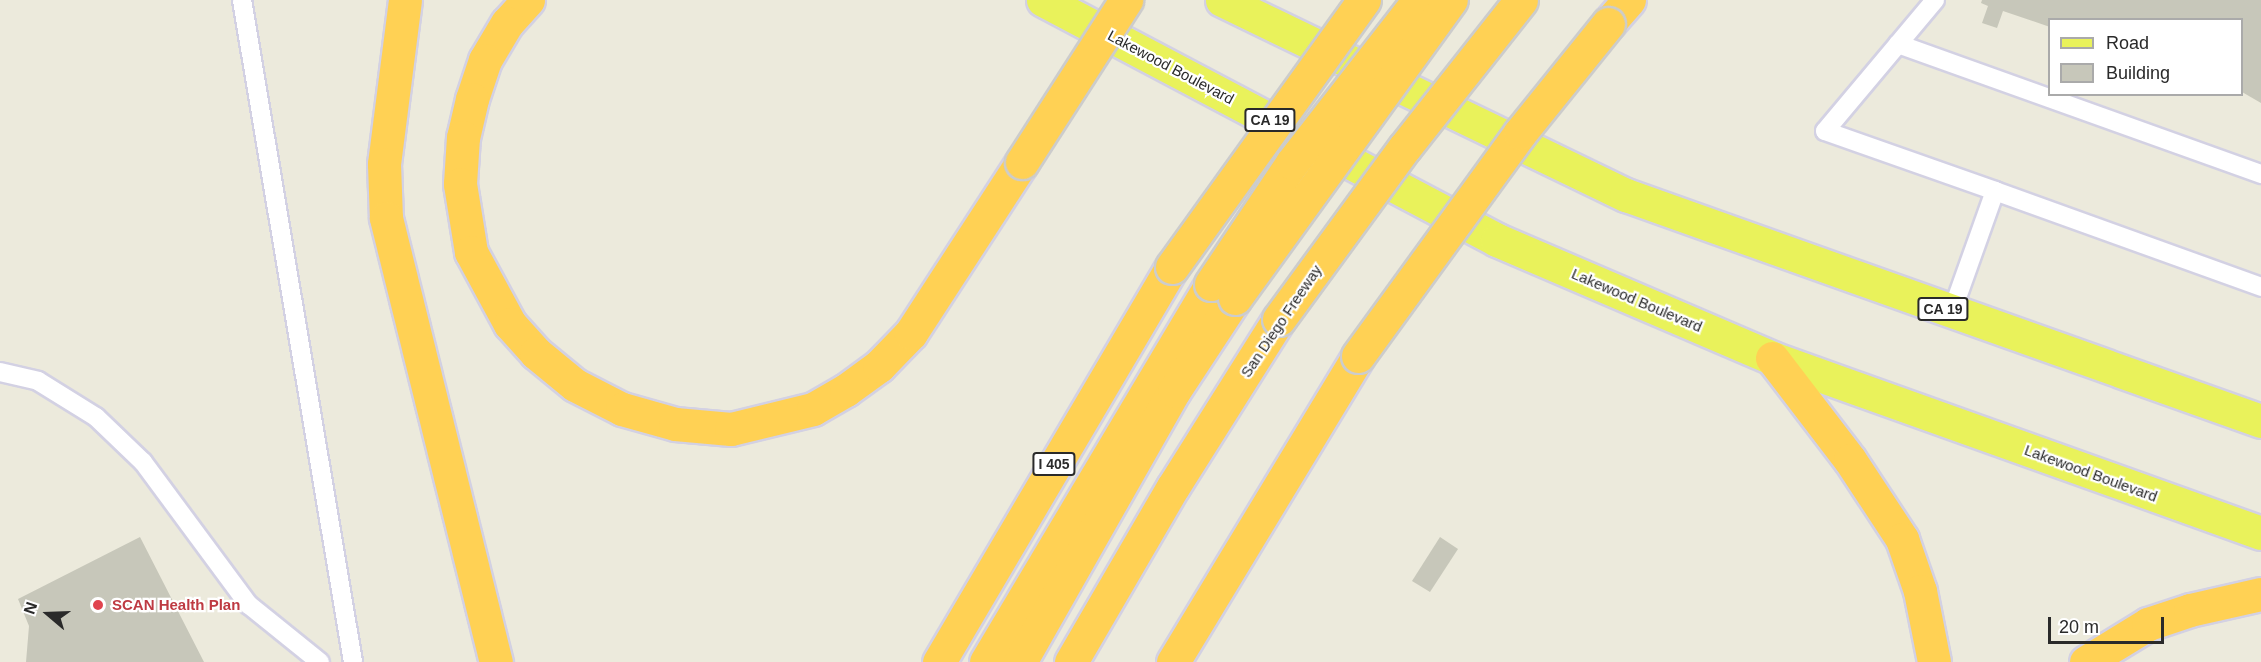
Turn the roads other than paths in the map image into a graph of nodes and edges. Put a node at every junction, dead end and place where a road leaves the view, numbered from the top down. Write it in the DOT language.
graph roads {
  1 [pos="242,0"];
  2 [pos="405,0"];
  3 [pos="528,0"];
  4 [pos="1043,0"];
  5 [pos="1126,0"];
  6 [pos="1222,0"];
  7 [pos="1364,0"];
  8 [pos="1419,0"];
  9 [pos="1451,0"];
  10 [pos="1521,0"];
  11 [pos="1935,0"];
  12 [pos="1618,12"];
  13 [pos="1898,44"];
  14 [pos="2261,174"];
  15 [pos="1995,191"];
  16 [pos="2261,287"];
  17 [pos="1223,291"];
  18 [pos="1952,312"];
  19 [pos="1772,358"];
  20 [pos="0,372"];
  21 [pos="2261,421"];
  22 [pos="2261,533"];
  23 [pos="2261,594"];
  24 [pos="320,662"];
  25 [pos="353,662"];
  26 [pos="496,662"];
  27 [pos="939,662"];
  28 [pos="986,662"];
  29 [pos="1020,662"];
  30 [pos="1071,662"];
  31 [pos="1173,662"];
  32 [pos="1934,662"];
  33 [pos="2086,662"];
  1 -- 25 [label="lane"];
  2 -- 26 [label="highway"];
  3 -- 5 [label="highway, bridge"];
  4 -- 19 [label="main road, Lakewood Boulevard / CA 19"];
  6 -- 18 [label="main road, CA 19"];
  7 -- 27 [label="highway, I 405, bridge"];
  8 -- 17 [label="highway, bridge"];
  9 -- 17 [label="highway, bridge"];
  10 -- 30 [label="highway, San Diego Freeway, bridge"];
  11 -- 13 [label="lane"];
  12 -- 31 [label="highway, bridge"];
  13 -- 14 [label="lane"];
  13 -- 15 [label="lane"];
  15 -- 16 [label="lane"];
  15 -- 18 [label="lane"];
  17 -- 28 [label="highway"];
  17 -- 29 [label="highway"];
  18 -- 21 [label="main road, CA 19"];
  19 -- 22 [label="main road, Lakewood Boulevard / CA 19"];
  19 -- 32 [label="highway"];
  20 -- 24 [label="lane"];
  23 -- 33 [label="highway"];
}
